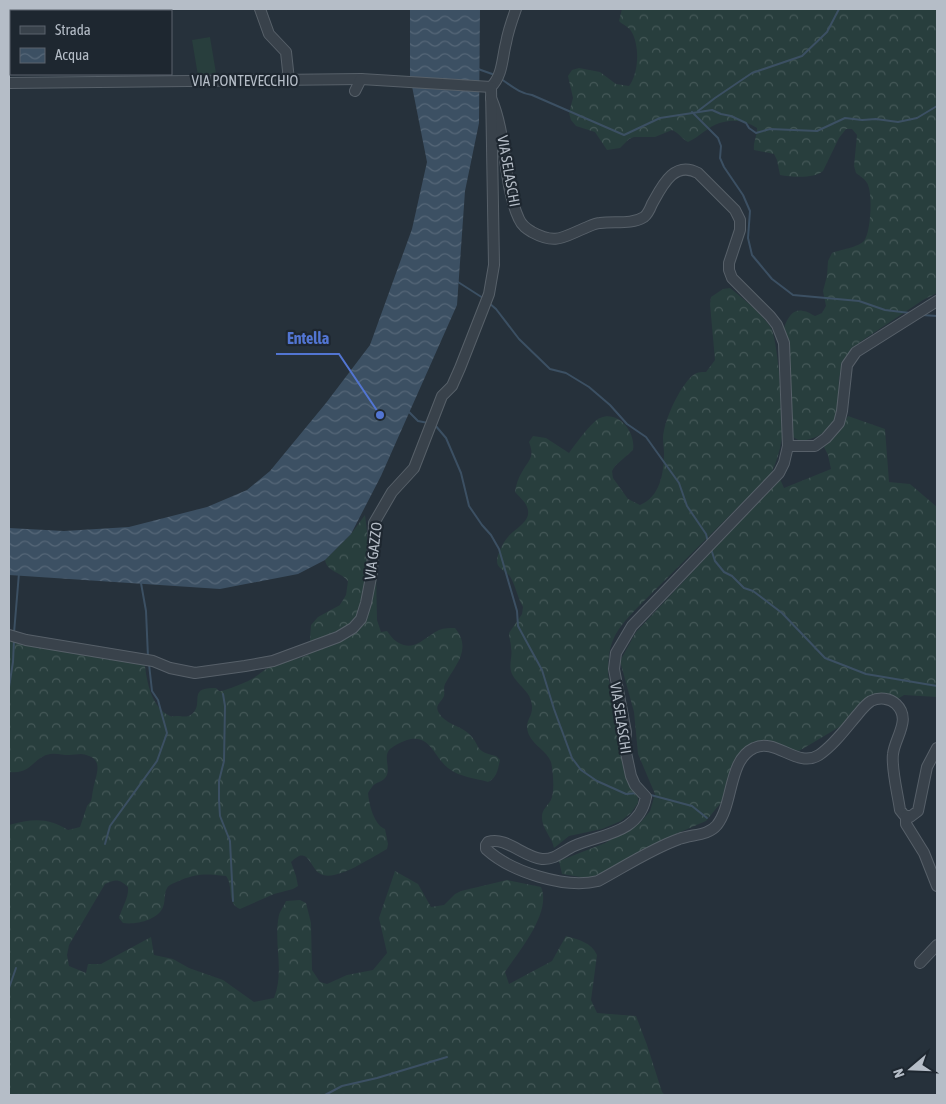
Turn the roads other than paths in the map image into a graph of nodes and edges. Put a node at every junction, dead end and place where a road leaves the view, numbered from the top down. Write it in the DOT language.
graph roads {
  1 [pos="260,9"];
  2 [pos="516,9"];
  3 [pos="362,79"];
  4 [pos="289,80"];
  5 [pos="9,83"];
  6 [pos="489,86"];
  7 [pos="355,91"];
  8 [pos="491,98"];
  9 [pos="937,301"];
  10 [pos="788,446"];
  11 [pos="9,635"];
  12 [pos="937,748"];
  13 [pos="906,816"];
  14 [pos="937,886"];
  15 [pos="937,945"];
  16 [pos="920,963"];
  1 -- 4 [label="street"];
  2 -- 6 [label="street"];
  3 -- 4 [label="street, VIA PONTEVECCHIO"];
  3 -- 6 [label="street, VIA PONTEVECCHIO"];
  3 -- 7 [label="street"];
  4 -- 5 [label="street, VIA PONTEVECCHIO"];
  6 -- 8 [label="street, VIA GAZZO"];
  8 -- 10 [label="street, VIA SELASCHI"];
  8 -- 11 [label="street, VIA GAZZO"];
  9 -- 10 [label="street"];
  10 -- 13 [label="street, VIA SELASCHI"];
  12 -- 13 [label="street"];
  13 -- 14 [label="street"];
  15 -- 16 [label="street"];
}
